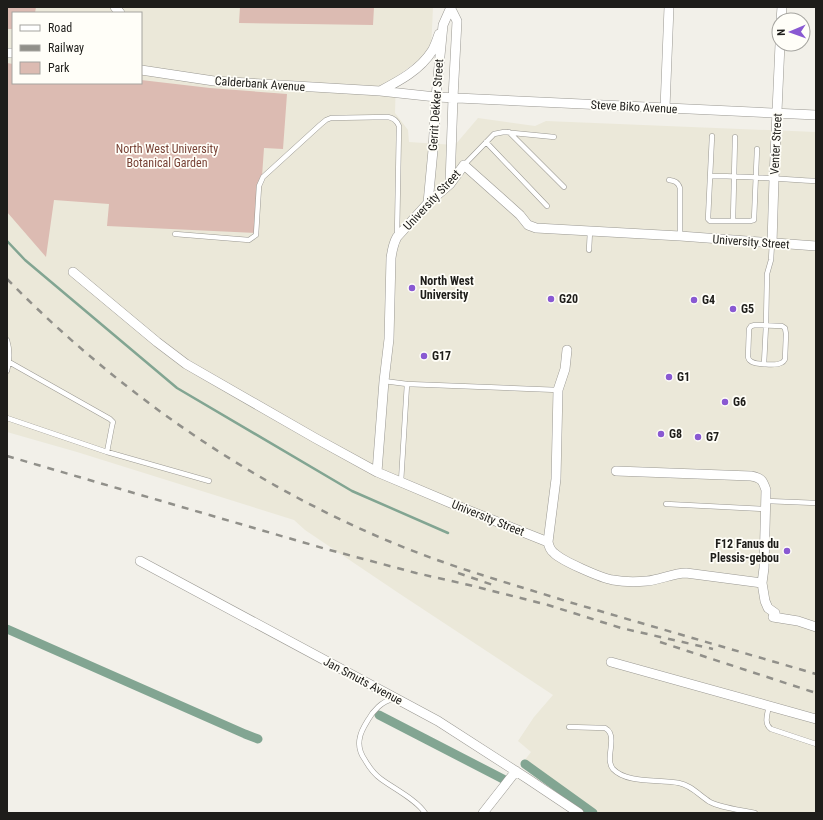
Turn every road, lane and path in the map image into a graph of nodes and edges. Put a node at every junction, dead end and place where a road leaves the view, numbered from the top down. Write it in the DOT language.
graph roads {
  1 [pos="669,7"];
  2 [pos="451,8"];
  3 [pos="443,24"];
  4 [pos="780,52"];
  5 [pos="142,70"];
  6 [pos="380,91"];
  7 [pos="436,97"];
  8 [pos="453,98"];
  9 [pos="665,108"];
  10 [pos="777,114"];
  11 [pos="816,115"];
  12 [pos="509,132"];
  13 [pos="712,136"];
  14 [pos="554,137"];
  15 [pos="735,137"];
  16 [pos="486,142"];
  17 [pos="757,149"];
  18 [pos="464,165"];
  19 [pos="710,176"];
  20 [pos="734,176"];
  21 [pos="756,177"];
  22 [pos="774,179"];
  23 [pos="669,180"];
  24 [pos="816,181"];
  25 [pos="450,184"];
  26 [pos="564,187"];
  27 [pos="428,203"];
  28 [pos="546,206"];
  29 [pos="733,221"];
  30 [pos="590,230"];
  31 [pos="175,234"];
  32 [pos="680,236"];
  33 [pos="397,237"];
  34 [pos="772,243"];
  35 [pos="816,246"];
  36 [pos="589,250"];
  37 [pos="73,272"];
  38 [pos="766,325"];
  39 [pos="7,340"];
  40 [pos="566,350"];
  41 [pos="9,362"];
  42 [pos="764,364"];
  43 [pos="7,371"];
  44 [pos="384,382"];
  45 [pos="407,384"];
  46 [pos="558,390"];
  47 [pos="7,418"];
  48 [pos="107,452"];
  49 [pos="616,471"];
  50 [pos="377,472"];
  51 [pos="209,480"];
  52 [pos="402,482"];
  53 [pos="816,503"];
  54 [pos="666,504"];
  55 [pos="766,505"];
  56 [pos="548,542"];
  57 [pos="140,561"];
  58 [pos="762,583"];
  59 [pos="816,627"];
  60 [pos="611,662"];
  61 [pos="398,699"];
  62 [pos="769,705"];
  63 [pos="816,718"];
  64 [pos="569,727"];
  65 [pos="816,744"];
  66 [pos="516,771"];
  67 [pos="425,813"];
  68 [pos="483,813"];
  69 [pos="579,813"];
  70 [pos="755,813"];
  1 -- 9 [label="street"];
  2 -- 3 [label="street, Gerrit Dekker Street"];
  2 -- 8 [label="street, Gerrit Dekker Street"];
  3 -- 6 [label="street"];
  3 -- 7 [label="street, Gerrit Dekker Street"];
  4 -- 10 [label="street, Venter Street"];
  5 -- 6 [label="street, Calderbank Avenue"];
  6 -- 7 [label="street, Calderbank Avenue"];
  7 -- 8 [label="street, Calderbank Avenue"];
  7 -- 27 [label="street, Gerrit Dekker Street"];
  8 -- 9 [label="street, Steve Biko Avenue"];
  8 -- 25 [label="street, Gerrit Dekker Street"];
  9 -- 10 [label="street, Steve Biko Avenue"];
  10 -- 11 [label="street, Steve Biko Avenue"];
  10 -- 22 [label="street, Venter Street"];
  12 -- 14 [label="lane"];
  12 -- 16 [label="lane"];
  12 -- 26 [label="lane"];
  13 -- 19 [label="lane"];
  15 -- 20 [label="lane"];
  16 -- 18 [label="lane"];
  16 -- 28 [label="lane"];
  17 -- 21 [label="lane"];
  18 -- 25 [label="street, University Street"];
  18 -- 30 [label="street, University Street"];
  19 -- 20 [label="lane"];
  19 -- 29 [label="lane"];
  20 -- 21 [label="lane"];
  20 -- 29 [label="lane"];
  21 -- 22 [label="lane"];
  21 -- 29 [label="lane"];
  22 -- 24 [label="lane"];
  22 -- 34 [label="street, Venter Street"];
  23 -- 32 [label="lane"];
  25 -- 27 [label="street, University Street"];
  27 -- 33 [label="street, University Street"];
  30 -- 32 [label="street, University Street"];
  30 -- 36 [label="lane"];
  31 -- 33 [label="lane"];
  32 -- 34 [label="street, University Street"];
  33 -- 44 [label="street, University Street"];
  34 -- 35 [label="street, University Street"];
  34 -- 38 [label="lane"];
  37 -- 50 [label="street"];
  38 -- 42 [label="lane"];
  38 -- 42 [label="lane"];
  38 -- 42 [label="lane"];
  39 -- 41 [label="lane"];
  40 -- 46 [label="street"];
  41 -- 43 [label="lane"];
  41 -- 48 [label="lane"];
  44 -- 45 [label="lane"];
  44 -- 50 [label="street, University Street"];
  45 -- 46 [label="lane"];
  45 -- 52 [label="lane"];
  46 -- 56 [label="street"];
  47 -- 48 [label="lane"];
  48 -- 51 [label="lane"];
  49 -- 55 [label="street"];
  50 -- 52 [label="street, University Street"];
  52 -- 56 [label="street, University Street"];
  53 -- 55 [label="lane"];
  54 -- 55 [label="lane"];
  55 -- 58 [label="street"];
  56 -- 58 [label="street"];
  57 -- 61 [label="street, Jan Smuts Avenue"];
  58 -- 59 [label="street"];
  60 -- 62 [label="street"];
  61 -- 66 [label="street, Jan Smuts Avenue"];
  61 -- 67 [label="lane"];
  62 -- 63 [label="street"];
  62 -- 65 [label="lane"];
  64 -- 70 [label="lane"];
  66 -- 68 [label="street"];
  66 -- 69 [label="street, Jan Smuts Avenue"];
}
